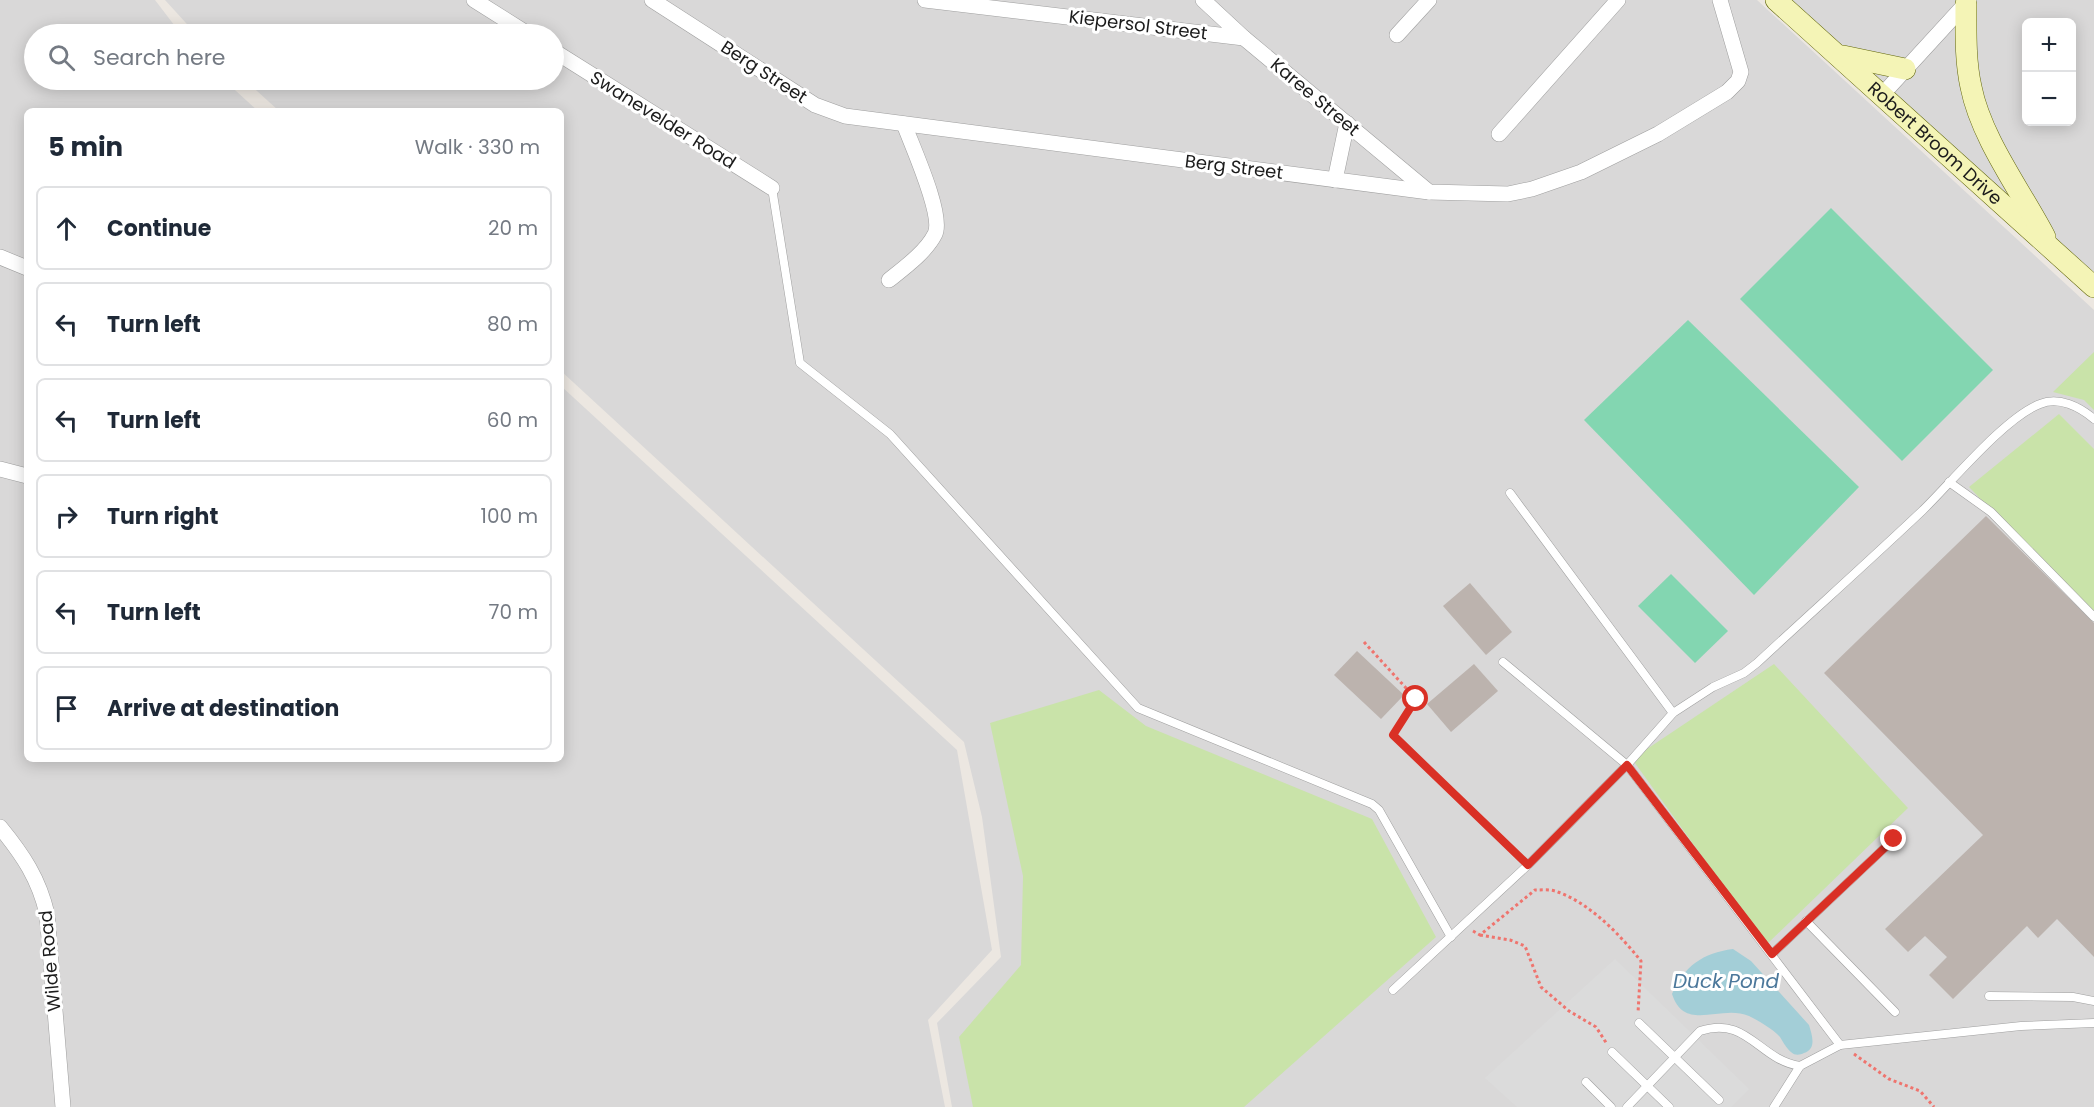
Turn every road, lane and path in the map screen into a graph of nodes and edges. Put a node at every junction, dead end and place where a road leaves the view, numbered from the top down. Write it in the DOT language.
graph roads {
  1 [pos="474,0"];
  2 [pos="652,0"];
  3 [pos="925,0"];
  4 [pos="1203,0"];
  5 [pos="1429,0"];
  6 [pos="1618,0"];
  7 [pos="1720,0"];
  8 [pos="1776,0"];
  9 [pos="1967,2"];
  10 [pos="512,24"];
  11 [pos="1397,35"];
  12 [pos="1244,38"];
  13 [pos="1839,55"];
  14 [pos="564,57"];
  15 [pos="1905,69"];
  16 [pos="1881,96"];
  17 [pos="1347,123"];
  18 [pos="904,124"];
  19 [pos="1499,134"];
  20 [pos="1335,180"];
  21 [pos="772,189"];
  22 [pos="1429,192"];
  23 [pos="2051,249"];
  24 [pos="0,257"];
  25 [pos="24,267"];
  26 [pos="889,280"];
  27 [pos="2094,287"];
  28 [pos="2094,419"];
  29 [pos="0,469"];
  30 [pos="24,476"];
  31 [pos="1949,482"];
  32 [pos="1510,493"];
  33 [pos="2094,617"];
  34 [pos="1364,642"];
  35 [pos="1503,662"];
  36 [pos="1672,712"];
  37 [pos="1627,765"];
  38 [pos="0,827"];
  39 [pos="1894,839"];
  40 [pos="1528,865"];
  41 [pos="1806,921"];
  42 [pos="1462,926"];
  43 [pos="1480,935"];
  44 [pos="1451,937"];
  45 [pos="1772,954"];
  46 [pos="1393,990"];
  47 [pos="1989,996"];
  48 [pos="2094,1001"];
  49 [pos="1895,1012"];
  50 [pos="1639,1023"];
  51 [pos="2094,1023"];
  52 [pos="1840,1045"];
  53 [pos="1612,1052"];
  54 [pos="1674,1057"];
  55 [pos="1800,1066"];
  56 [pos="1586,1082"];
  57 [pos="1646,1086"];
  58 [pos="1719,1100"];
  59 [pos="63,1107"];
  60 [pos="1611,1107"];
  61 [pos="1627,1107"];
  62 [pos="1669,1107"];
  63 [pos="1774,1107"];
  64 [pos="1934,1107"];
  1 -- 10 [label="street"];
  2 -- 18 [label="street, Berg Street"];
  3 -- 12 [label="street, Kiepersol Street"];
  4 -- 12 [label="street, Karee Street"];
  5 -- 11 [label="street"];
  6 -- 19 [label="street"];
  7 -- 22 [label="street, Berg Street"];
  8 -- 13 [label="street, Robert Broom Drive"];
  9 -- 15 [label="street"];
  9 -- 23 [label="street"];
  12 -- 17 [label="street, Karee Street"];
  13 -- 15 [label="street"];
  13 -- 16 [label="street, Robert Broom Drive"];
  14 -- 21 [label="street, Swanevelder Road"];
  15 -- 16 [label="street"];
  16 -- 23 [label="street, Robert Broom Drive"];
  17 -- 20 [label="street"];
  17 -- 22 [label="street, Karee Street"];
  18 -- 20 [label="street, Berg Street"];
  18 -- 26 [label="street"];
  20 -- 22 [label="street, Berg Street"];
  21 -- 44 [label="lane"];
  23 -- 27 [label="street, Robert Broom Drive"];
  24 -- 25 [label="street"];
  28 -- 31 [label="lane"];
  29 -- 30 [label="street"];
  31 -- 33 [label="lane"];
  31 -- 36 [label="lane"];
  32 -- 36 [label="lane"];
  34 -- 40 [label="path"];
  35 -- 37 [label="lane"];
  36 -- 37 [label="lane"];
  37 -- 40 [label="lane"];
  37 -- 45 [label="lane"];
  38 -- 59 [label="street, Wilde Road"];
  39 -- 41 [label="lane"];
  40 -- 42 [label="lane"];
  41 -- 45 [label="lane"];
  41 -- 49 [label="lane"];
  42 -- 43 [label="path"];
  42 -- 44 [label="lane"];
  43 -- 50 [label="path"];
  43 -- 53 [label="path"];
  44 -- 46 [label="lane"];
  45 -- 52 [label="lane"];
  47 -- 48 [label="lane"];
  50 -- 54 [label="lane"];
  51 -- 52 [label="lane"];
  52 -- 55 [label="lane"];
  52 -- 64 [label="path"];
  53 -- 57 [label="lane"];
  54 -- 55 [label="lane"];
  54 -- 57 [label="lane"];
  54 -- 58 [label="lane"];
  55 -- 63 [label="lane"];
  56 -- 60 [label="lane"];
  57 -- 61 [label="lane"];
  57 -- 62 [label="lane"];
}
